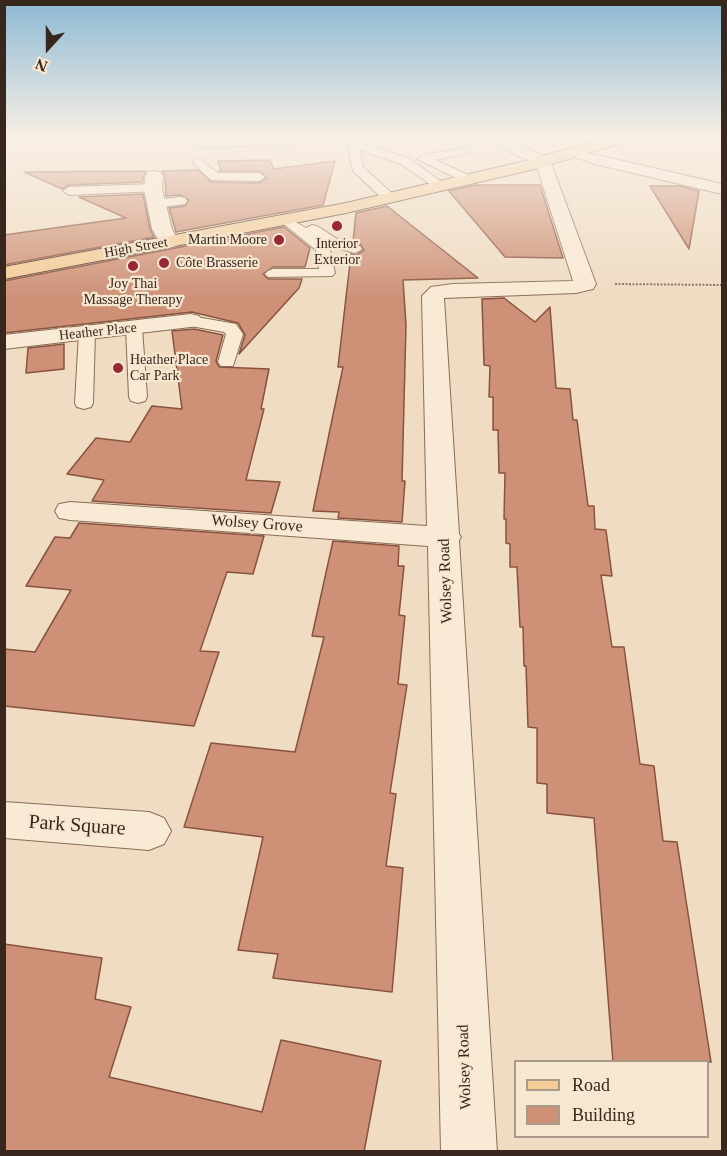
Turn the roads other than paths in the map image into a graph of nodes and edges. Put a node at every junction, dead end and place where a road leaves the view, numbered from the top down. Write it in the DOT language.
graph roads {
  1 [pos="155,189"];
  2 [pos="114,190"];
  3 [pos="157,190"];
  4 [pos="381,190"];
  5 [pos="424,190"];
  6 [pos="547,190"];
  7 [pos="69,191"];
  8 [pos="390,198"];
  9 [pos="180,201"];
  10 [pos="293,220"];
  11 [pos="169,242"];
  12 [pos="356,249"];
  13 [pos="11,269"];
  14 [pos="273,274"];
  15 [pos="191,321"];
  16 [pos="134,328"];
  17 [pos="87,333"];
  18 [pos="4,342"];
  19 [pos="227,362"];
  20 [pos="138,397"];
  21 [pos="84,403"];
  22 [pos="70,511"];
  23 [pos="445,537"];
  24 [pos="4,820"];
  25 [pos="149,831"];
  26 [pos="469,1152"];
  1 -- 11 [label="street"];
  2 -- 7 [label="lane"];
  3 -- 9 [label="lane"];
  4 -- 8 [label="lane"];
  5 -- 8 [label="main road, High Street"];
  6 -- 23 [label="street, Wolsey Road"];
  8 -- 10 [label="main road, High Street"];
  10 -- 11 [label="main road, High Street"];
  10 -- 12 [label="lane"];
  10 -- 14 [label="lane"];
  11 -- 13 [label="main road, High Street"];
  15 -- 16 [label="street, Heather Place"];
  15 -- 19 [label="lane"];
  16 -- 17 [label="street, Heather Place"];
  16 -- 20 [label="lane"];
  17 -- 18 [label="street, Heather Place"];
  17 -- 21 [label="lane"];
  22 -- 23 [label="street, Wolsey Grove"];
  23 -- 26 [label="street, Wolsey Road"];
  24 -- 25 [label="street, Park Square"];
}
